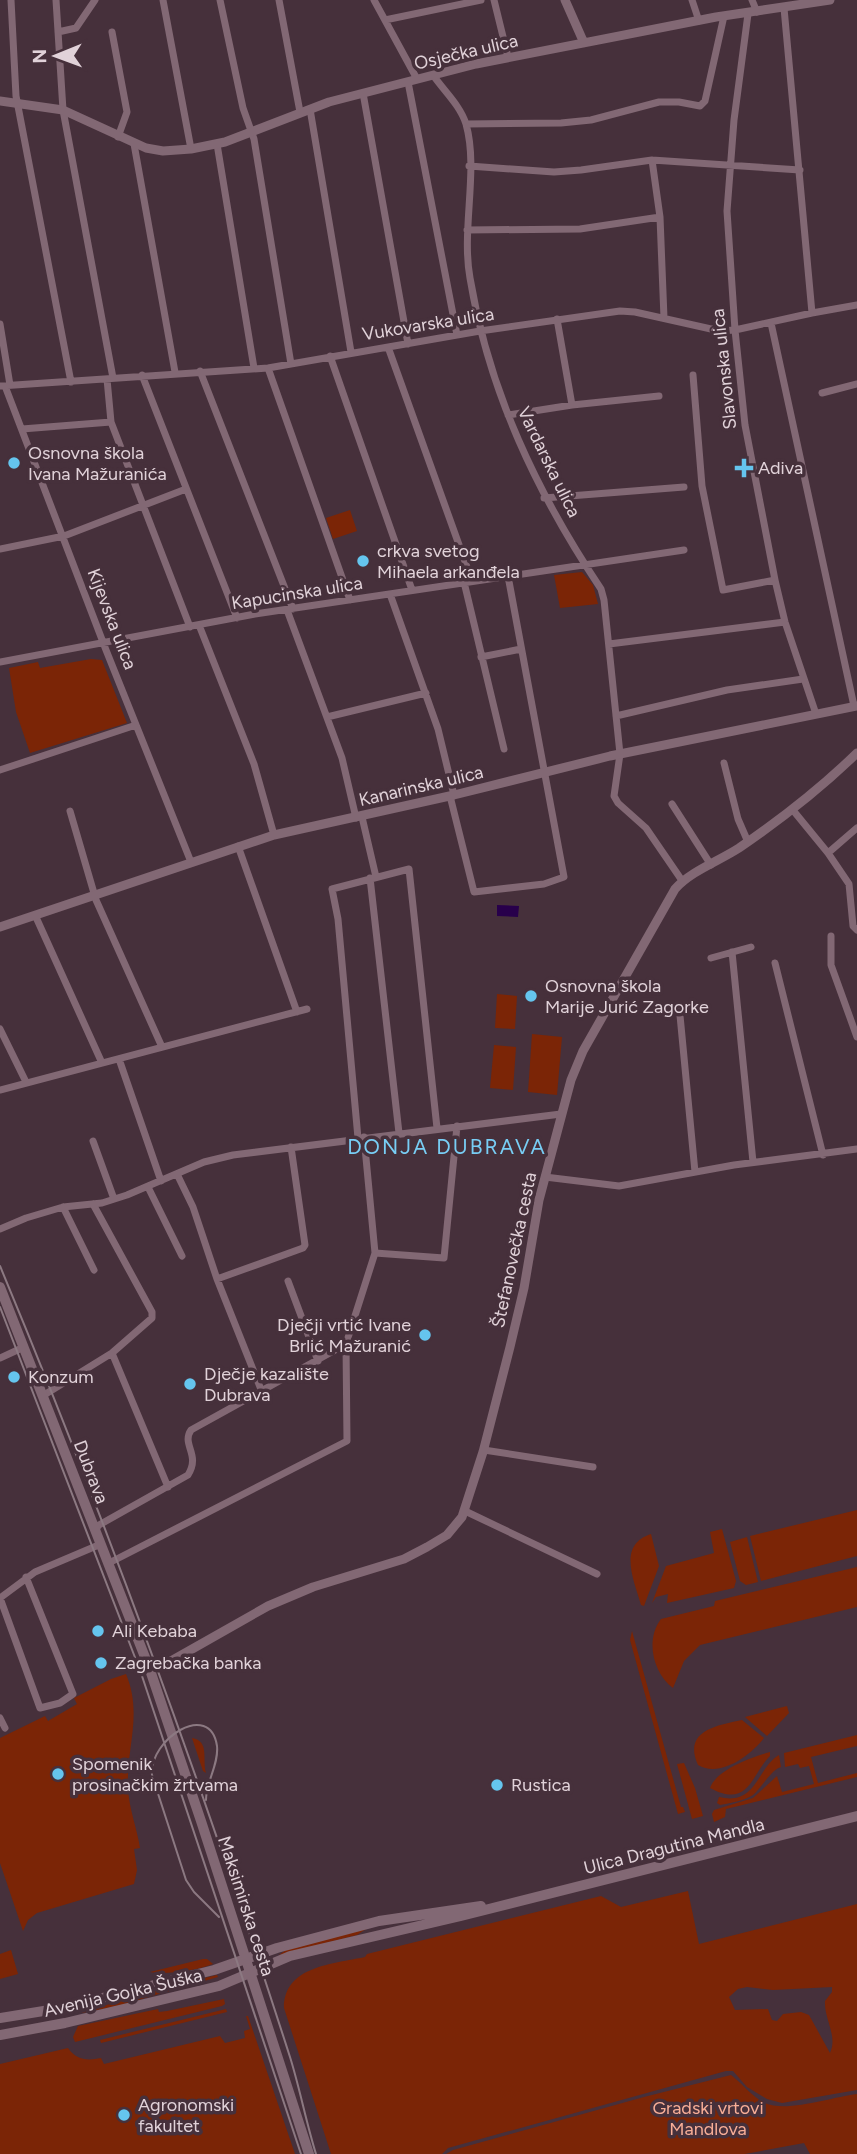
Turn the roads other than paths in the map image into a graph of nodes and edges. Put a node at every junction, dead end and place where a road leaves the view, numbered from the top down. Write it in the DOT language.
graph roads {
  1 [pos="11,0"];
  2 [pos="56,0"];
  3 [pos="95,0"];
  4 [pos="163,0"];
  5 [pos="220,0"];
  6 [pos="279,0"];
  7 [pos="374,0"];
  8 [pos="481,0"];
  9 [pos="494,0"];
  10 [pos="565,0"];
  11 [pos="692,0"];
  12 [pos="752,0"];
  13 [pos="823,1"];
  14 [pos="784,8"];
  15 [pos="753,13"];
  16 [pos="724,16"];
  17 [pos="385,20"];
  18 [pos="699,20"];
  19 [pos="58,32"];
  20 [pos="112,32"];
  21 [pos="584,43"];
  22 [pos="508,57"];
  23 [pos="433,75"];
  24 [pos="412,81"];
  25 [pos="363,93"];
  26 [pos="0,101"];
  27 [pos="18,104"];
  28 [pos="63,110"];
  29 [pos="305,111"];
  30 [pos="466,124"];
  31 [pos="251,133"];
  32 [pos="118,137"];
  33 [pos="134,144"];
  34 [pos="217,144"];
  35 [pos="191,149"];
  36 [pos="652,160"];
  37 [pos="729,164"];
  38 [pos="469,166"];
  39 [pos="800,170"];
  40 [pos="660,217"];
  41 [pos="467,230"];
  42 [pos="857,305"];
  43 [pos="811,313"];
  44 [pos="664,318"];
  45 [pos="557,319"];
  46 [pos="771,323"];
  47 [pos="0,324"];
  48 [pos="735,330"];
  49 [pos="480,331"];
  50 [pos="457,335"];
  51 [pos="408,344"];
  52 [pos="388,347"];
  53 [pos="351,352"];
  54 [pos="330,356"];
  55 [pos="291,363"];
  56 [pos="254,368"];
  57 [pos="268,368"];
  58 [pos="200,371"];
  59 [pos="175,372"];
  60 [pos="142,375"];
  61 [pos="693,375"];
  62 [pos="110,378"];
  63 [pos="71,382"];
  64 [pos="857,384"];
  65 [pos="5,386"];
  66 [pos="822,393"];
  67 [pos="659,396"];
  68 [pos="572,405"];
  69 [pos="508,415"];
  70 [pos="111,422"];
  71 [pos="22,429"];
  72 [pos="684,486"];
  73 [pos="186,489"];
  74 [pos="544,498"];
  75 [pos="144,504"];
  76 [pos="64,536"];
  77 [pos="0,549"];
  78 [pos="684,550"];
  79 [pos="584,564"];
  80 [pos="508,576"];
  81 [pos="775,580"];
  82 [pos="468,582"];
  83 [pos="412,590"];
  84 [pos="390,594"];
  85 [pos="350,600"];
  86 [pos="290,609"];
  87 [pos="237,618"];
  88 [pos="785,622"];
  89 [pos="199,625"];
  90 [pos="190,627"];
  91 [pos="103,643"];
  92 [pos="609,644"];
  93 [pos="521,649"];
  94 [pos="481,657"];
  95 [pos="0,662"];
  96 [pos="803,679"];
  97 [pos="426,693"];
  98 [pos="856,706"];
  99 [pos="816,714"];
  100 [pos="616,716"];
  101 [pos="327,717"];
  102 [pos="136,725"];
  103 [pos="504,749"];
  104 [pos="857,753"];
  105 [pos="620,754"];
  106 [pos="724,763"];
  107 [pos="0,770"];
  108 [pos="544,773"];
  109 [pos="452,796"];
  110 [pos="672,804"];
  111 [pos="792,809"];
  112 [pos="69,811"];
  113 [pos="359,818"];
  114 [pos="857,828"];
  115 [pos="274,835"];
  116 [pos="748,842"];
  117 [pos="237,846"];
  118 [pos="828,853"];
  119 [pos="191,862"];
  120 [pos="711,865"];
  121 [pos="373,878"];
  122 [pos="683,882"];
  123 [pos="94,894"];
  124 [pos="35,915"];
  125 [pos="0,927"];
  126 [pos="857,930"];
  127 [pos="831,936"];
  128 [pos="751,947"];
  129 [pos="732,952"];
  130 [pos="711,958"];
  131 [pos="775,963"];
  132 [pos="679,1005"];
  133 [pos="307,1009"];
  134 [pos="296,1012"];
  135 [pos="0,1029"];
  136 [pos="857,1037"];
  137 [pos="162,1047"];
  138 [pos="119,1059"];
  139 [pos="102,1063"];
  140 [pos="26,1082"];
  141 [pos="0,1090"];
  142 [pos="561,1114"];
  143 [pos="457,1126"];
  144 [pos="438,1128"];
  145 [pos="399,1133"];
  146 [pos="361,1138"];
  147 [pos="93,1141"];
  148 [pos="291,1147"];
  149 [pos="857,1149"];
  150 [pos="823,1155"];
  151 [pos="753,1162"];
  152 [pos="695,1172"];
  153 [pos="177,1174"];
  154 [pos="545,1177"];
  155 [pos="161,1181"];
  156 [pos="148,1187"];
  157 [pos="114,1199"];
  158 [pos="93,1204"];
  159 [pos="63,1207"];
  160 [pos="0,1229"];
  161 [pos="375,1253"];
  162 [pos="182,1256"];
  163 [pos="94,1270"];
  164 [pos="217,1279"];
  165 [pos="288,1281"];
  166 [pos="0,1287"];
  167 [pos="346,1344"];
  168 [pos="24,1347"];
  169 [pos="111,1353"];
  170 [pos="0,1358"];
  171 [pos="318,1361"];
  172 [pos="262,1392"];
  173 [pos="44,1395"];
  174 [pos="484,1450"];
  175 [pos="593,1467"];
  176 [pos="168,1487"];
  177 [pos="465,1511"];
  178 [pos="96,1529"];
  179 [pos="102,1544"];
  180 [pos="109,1563"];
  181 [pos="597,1574"];
  182 [pos="26,1577"];
  183 [pos="0,1598"];
  184 [pos="150,1670"];
  185 [pos="0,1718"];
  186 [pos="5,1728"];
  187 [pos="857,1816"];
  188 [pos="499,1906"];
  189 [pos="247,1959"];
  190 [pos="251,1972"];
  191 [pos="0,2018"];
  192 [pos="0,2035"];
  193 [pos="309,2154"];
  1 -- 27 [label="street"];
  2 -- 19 [label="street"];
  3 -- 19 [label="street"];
  4 -- 35 [label="street"];
  5 -- 31 [label="street"];
  6 -- 29 [label="street"];
  7 -- 17 [label="street"];
  8 -- 17 [label="street"];
  9 -- 22 [label="street"];
  10 -- 21 [label="street"];
  11 -- 18 [label="street"];
  12 -- 15 [label="street"];
  13 -- 14 [label="street, Osječka ulica"];
  14 -- 15 [label="street, Osječka ulica"];
  14 -- 39 [label="street"];
  15 -- 16 [label="street, Osječka ulica"];
  15 -- 37 [label="street, Slavonska ulica"];
  16 -- 18 [label="street, Osječka ulica"];
  16 -- 30 [label="street"];
  17 -- 24 [label="street"];
  18 -- 21 [label="street, Osječka ulica"];
  19 -- 28 [label="street"];
  20 -- 32 [label="street"];
  21 -- 22 [label="street, Osječka ulica"];
  22 -- 23 [label="street, Osječka ulica"];
  23 -- 24 [label="street, Osječka ulica"];
  23 -- 30 [label="street, Vardarska ulica"];
  24 -- 25 [label="street, Osječka ulica"];
  24 -- 50 [label="street"];
  25 -- 29 [label="street, Osječka ulica"];
  25 -- 51 [label="street"];
  26 -- 27 [label="street, Osječka ulica"];
  27 -- 28 [label="street, Osječka ulica"];
  27 -- 63 [label="street"];
  28 -- 32 [label="street, Osječka ulica"];
  28 -- 62 [label="street"];
  29 -- 31 [label="street, Osječka ulica"];
  29 -- 53 [label="street"];
  30 -- 38 [label="street, Vardarska ulica"];
  31 -- 34 [label="street, Osječka ulica"];
  31 -- 55 [label="street"];
  32 -- 33 [label="street, Osječka ulica"];
  33 -- 35 [label="street, Osječka ulica"];
  33 -- 59 [label="street"];
  34 -- 35 [label="street, Osječka ulica"];
  34 -- 56 [label="street"];
  36 -- 37 [label="street"];
  36 -- 38 [label="street"];
  36 -- 40 [label="street"];
  37 -- 39 [label="street"];
  37 -- 48 [label="street, Slavonska ulica"];
  38 -- 41 [label="street, Vardarska ulica"];
  39 -- 43 [label="street"];
  40 -- 41 [label="street"];
  40 -- 44 [label="street"];
  41 -- 49 [label="street, Vardarska ulica"];
  42 -- 43 [label="street, Vukovarska ulica"];
  43 -- 46 [label="street, Vukovarska ulica"];
  44 -- 45 [label="street, Vukovarska ulica"];
  44 -- 48 [label="street, Vukovarska ulica"];
  45 -- 49 [label="street, Vukovarska ulica"];
  45 -- 68 [label="street"];
  46 -- 48 [label="street, Vukovarska ulica"];
  46 -- 98 [label="street"];
  47 -- 65 [label="street, Kijevska ulica"];
  48 -- 81 [label="street, Slavonska ulica"];
  49 -- 50 [label="street, Vukovarska ulica"];
  49 -- 69 [label="street, Vardarska ulica"];
  50 -- 51 [label="street, Vukovarska ulica"];
  51 -- 52 [label="street, Vukovarska ulica"];
  52 -- 53 [label="street, Vukovarska ulica"];
  52 -- 82 [label="street"];
  53 -- 54 [label="street, Vukovarska ulica"];
  54 -- 55 [label="street, Vukovarska ulica"];
  54 -- 83 [label="street"];
  55 -- 57 [label="street, Vukovarska ulica"];
  56 -- 57 [label="street, Vukovarska ulica"];
  56 -- 58 [label="street, Vukovarska ulica"];
  57 -- 85 [label="street"];
  58 -- 59 [label="street, Vukovarska ulica"];
  58 -- 86 [label="street"];
  59 -- 60 [label="street, Vukovarska ulica"];
  60 -- 62 [label="street, Vukovarska ulica"];
  60 -- 73 [label="street"];
  61 -- 81 [label="street"];
  62 -- 63 [label="street, Vukovarska ulica"];
  62 -- 70 [label="street"];
  63 -- 65 [label="street, Vukovarska ulica"];
  64 -- 66 [label="street"];
  65 -- 71 [label="street, Kijevska ulica"];
  67 -- 68 [label="street"];
  68 -- 69 [label="street"];
  69 -- 74 [label="street, Vardarska ulica"];
  70 -- 71 [label="street"];
  70 -- 75 [label="street"];
  71 -- 76 [label="street, Kijevska ulica"];
  72 -- 74 [label="street"];
  73 -- 75 [label="street"];
  73 -- 87 [label="street"];
  74 -- 79 [label="street, Vardarska ulica"];
  75 -- 76 [label="street"];
  75 -- 90 [label="street"];
  76 -- 77 [label="street"];
  76 -- 91 [label="street, Kijevska ulica"];
  78 -- 79 [label="street, Kapucinska ulica"];
  79 -- 80 [label="street, Kapucinska ulica"];
  79 -- 92 [label="street, Vardarska ulica"];
  80 -- 82 [label="street, Kapucinska ulica"];
  80 -- 93 [label="street"];
  81 -- 88 [label="street, Slavonska ulica"];
  82 -- 83 [label="street, Kapucinska ulica"];
  82 -- 94 [label="street"];
  83 -- 84 [label="street, Kapucinska ulica"];
  84 -- 85 [label="street, Kapucinska ulica"];
  84 -- 97 [label="street"];
  85 -- 86 [label="street, Kapucinska ulica"];
  86 -- 87 [label="street, Kapucinska ulica"];
  86 -- 101 [label="street"];
  87 -- 89 [label="street, Kapucinska ulica"];
  88 -- 92 [label="street"];
  88 -- 96 [label="street, Slavonska ulica"];
  89 -- 90 [label="street, Kapucinska ulica"];
  89 -- 115 [label="street"];
  90 -- 91 [label="street, Kapucinska ulica"];
  91 -- 95 [label="street, Kapucinska ulica"];
  91 -- 102 [label="street, Kijevska ulica"];
  92 -- 100 [label="street, Vardarska ulica"];
  93 -- 94 [label="street"];
  93 -- 108 [label="street"];
  94 -- 103 [label="street"];
  96 -- 99 [label="street, Slavonska ulica"];
  96 -- 100 [label="street"];
  97 -- 101 [label="street"];
  97 -- 109 [label="street"];
  98 -- 99 [label="street, Kanarinska ulica"];
  99 -- 105 [label="street, Kanarinska ulica"];
  100 -- 105 [label="street, Vardarska ulica"];
  101 -- 113 [label="street"];
  102 -- 107 [label="street"];
  102 -- 119 [label="street, Kijevska ulica"];
  104 -- 111 [label="street, Štefanovečka cesta"];
  105 -- 108 [label="street, Kanarinska ulica"];
  105 -- 122 [label="street, Vardarska ulica"];
  106 -- 116 [label="street"];
  108 -- 109 [label="street, Kanarinska ulica"];
  108 -- 109 [label="street"];
  109 -- 113 [label="street, Kanarinska ulica"];
  110 -- 120 [label="street"];
  111 -- 116 [label="street, Štefanovečka cesta"];
  111 -- 118 [label="street"];
  112 -- 123 [label="street"];
  113 -- 115 [label="street, Kanarinska ulica"];
  113 -- 121 [label="street"];
  114 -- 118 [label="street"];
  115 -- 117 [label="street, Kanarinska ulica"];
  116 -- 120 [label="street, Štefanovečka cesta"];
  117 -- 119 [label="street, Kanarinska ulica"];
  117 -- 134 [label="street"];
  118 -- 126 [label="street"];
  119 -- 123 [label="street, Kanarinska ulica"];
  120 -- 122 [label="street, Štefanovečka cesta"];
  121 -- 144 [label="street"];
  121 -- 145 [label="street"];
  121 -- 146 [label="street"];
  122 -- 142 [label="street, Štefanovečka cesta"];
  123 -- 124 [label="street, Kanarinska ulica"];
  123 -- 137 [label="street"];
  124 -- 125 [label="street, Kanarinska ulica"];
  124 -- 139 [label="street"];
  127 -- 136 [label="street"];
  128 -- 129 [label="street"];
  129 -- 130 [label="street"];
  129 -- 151 [label="street"];
  131 -- 150 [label="street"];
  132 -- 152 [label="street"];
  133 -- 134 [label="street"];
  134 -- 137 [label="street"];
  135 -- 140 [label="street"];
  137 -- 138 [label="street"];
  138 -- 139 [label="street"];
  138 -- 155 [label="street"];
  139 -- 140 [label="street"];
  140 -- 141 [label="street"];
  142 -- 143 [label="street"];
  142 -- 154 [label="street, Štefanovečka cesta"];
  143 -- 144 [label="street"];
  143 -- 161 [label="street"];
  144 -- 145 [label="street"];
  145 -- 146 [label="street"];
  146 -- 148 [label="street"];
  146 -- 161 [label="street"];
  147 -- 157 [label="street"];
  148 -- 153 [label="street"];
  148 -- 164 [label="street"];
  149 -- 150 [label="street"];
  150 -- 151 [label="street"];
  151 -- 152 [label="street"];
  152 -- 154 [label="street"];
  153 -- 155 [label="street"];
  153 -- 164 [label="street"];
  154 -- 174 [label="street, Štefanovečka cesta"];
  155 -- 156 [label="street"];
  156 -- 157 [label="street"];
  156 -- 162 [label="street"];
  157 -- 158 [label="street"];
  158 -- 159 [label="street"];
  158 -- 169 [label="street"];
  159 -- 160 [label="street"];
  159 -- 163 [label="street"];
  161 -- 167 [label="street"];
  164 -- 172 [label="street"];
  165 -- 171 [label="street"];
  166 -- 168 [label="main road, Dubrava"];
  167 -- 171 [label="street"];
  167 -- 180 [label="street"];
  168 -- 170 [label="street"];
  168 -- 173 [label="main road, Dubrava"];
  169 -- 173 [label="street"];
  169 -- 176 [label="street"];
  171 -- 172 [label="street"];
  172 -- 176 [label="street"];
  173 -- 178 [label="main road, Dubrava"];
  174 -- 175 [label="street"];
  174 -- 177 [label="street, Štefanovečka cesta"];
  176 -- 178 [label="street"];
  177 -- 181 [label="street"];
  177 -- 184 [label="street, Štefanovečka cesta"];
  178 -- 179 [label="main road, Dubrava"];
  179 -- 180 [label="main road, Dubrava"];
  179 -- 182 [label="street"];
  180 -- 184 [label="main road, Dubrava"];
  182 -- 183 [label="street"];
  182 -- 183 [label="street"];
  184 -- 189 [label="main road, Maksimirska cesta"];
  185 -- 186 [label="street"];
  187 -- 188 [label="main road, Ulica Dragutina Mandla"];
  188 -- 189 [label="main road, Ulica Dragutina Mandla"];
  188 -- 190 [label="main road, Ulica Dragutina Mandla"];
  189 -- 190 [label="main road, Maksimirska cesta"];
  189 -- 191 [label="main road, Avenija Gojka Šuška"];
  190 -- 192 [label="main road, Avenija Gojka Šuška"];
  190 -- 193 [label="main road, Maksimirska cesta"];
}
